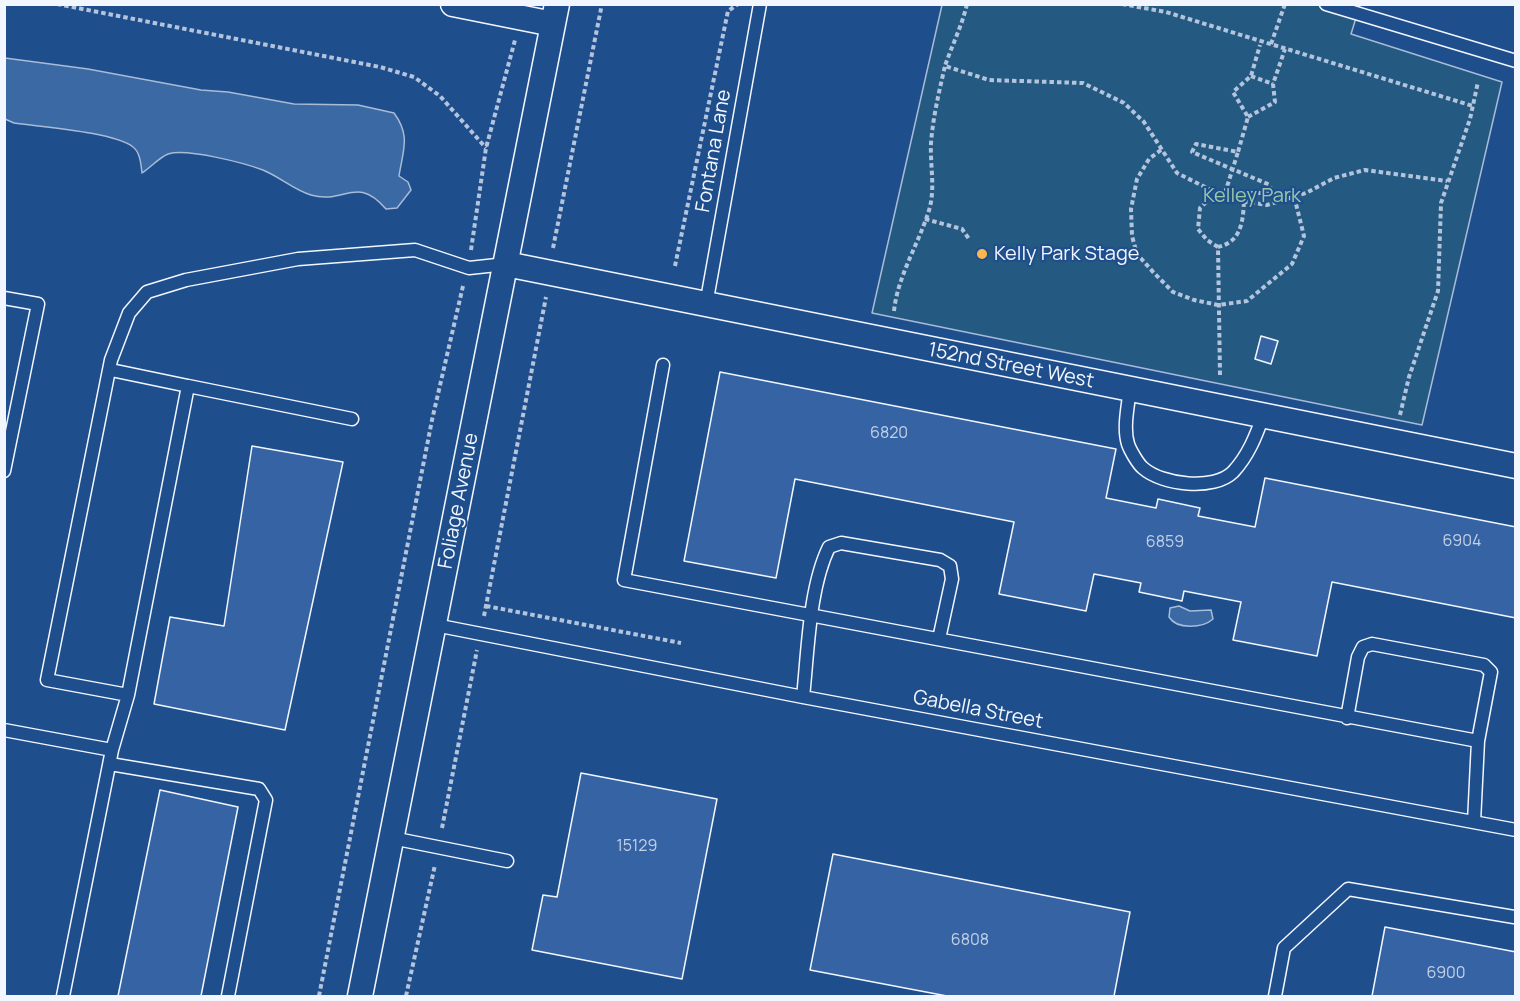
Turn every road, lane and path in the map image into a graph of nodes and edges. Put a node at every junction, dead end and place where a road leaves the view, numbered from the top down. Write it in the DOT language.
graph roads {
  1 [pos="57,4"];
  2 [pos="453,4"];
  3 [pos="602,4"];
  4 [pos="738,4"];
  5 [pos="760,4"];
  6 [pos="968,4"];
  7 [pos="1122,4"];
  8 [pos="1285,4"];
  9 [pos="1326,4"];
  10 [pos="555,14"];
  11 [pos="521,18"];
  12 [pos="1271,44"];
  13 [pos="1260,45"];
  14 [pos="1285,49"];
  15 [pos="1515,61"];
  16 [pos="945,66"];
  17 [pos="1251,76"];
  18 [pos="1478,82"];
  19 [pos="1273,84"];
  20 [pos="1473,106"];
  21 [pos="1248,117"];
  22 [pos="486,148"];
  23 [pos="1161,150"];
  24 [pos="1238,152"];
  25 [pos="1232,169"];
  26 [pos="1447,181"];
  27 [pos="1216,193"];
  28 [pos="1226,193"];
  29 [pos="1294,196"];
  30 [pos="1244,201"];
  31 [pos="925,219"];
  32 [pos="969,239"];
  33 [pos="555,240"];
  34 [pos="1218,247"];
  35 [pos="506,264"];
  36 [pos="675,266"];
  37 [pos="470,268"];
  38 [pos="4,298"];
  39 [pos="706,305"];
  40 [pos="1218,305"];
  41 [pos="894,310"];
  42 [pos="663,365"];
  43 [pos="111,370"];
  44 [pos="1220,375"];
  45 [pos="188,386"];
  46 [pos="1130,389"];
  47 [pos="1400,415"];
  48 [pos="1263,416"];
  49 [pos="352,419"];
  50 [pos="1515,466"];
  51 [pos="4,471"];
  52 [pos="486,606"];
  53 [pos="812,615"];
  54 [pos="435,624"];
  55 [pos="939,639"];
  56 [pos="681,643"];
  57 [pos="128,695"];
  58 [pos="803,697"];
  59 [pos="1347,718"];
  60 [pos="4,729"];
  61 [pos="1478,741"];
  62 [pos="112,750"];
  63 [pos="110,764"];
  64 [pos="1474,822"];
  65 [pos="1515,830"];
  66 [pos="392,838"];
  67 [pos="507,861"];
  68 [pos="1514,918"];
  69 [pos="409,982"];
  70 [pos="63,996"];
  71 [pos="228,996"];
  72 [pos="319,996"];
  73 [pos="360,996"];
  74 [pos="406,996"];
  75 [pos="1275,996"];
  1 -- 22 [label="path"];
  2 -- 11 [label="street"];
  3 -- 33 [label="path"];
  4 -- 36 [label="path"];
  5 -- 39 [label="lane, Fontana Lane"];
  6 -- 16 [label="path"];
  7 -- 12 [label="path"];
  8 -- 12 [label="path"];
  9 -- 15 [label="lane"];
  10 -- 11 [label="street"];
  10 -- 35 [label="street, Foliage Avenue"];
  11 -- 22 [label="path"];
  12 -- 14 [label="path"];
  13 -- 17 [label="path"];
  14 -- 19 [label="path"];
  14 -- 20 [label="path"];
  16 -- 23 [label="path"];
  16 -- 31 [label="path"];
  17 -- 19 [label="path"];
  17 -- 21 [label="path"];
  18 -- 20 [label="path"];
  19 -- 21 [label="path"];
  20 -- 26 [label="path"];
  21 -- 24 [label="path"];
  22 -- 37 [label="path"];
  23 -- 27 [label="path"];
  23 -- 40 [label="path"];
  24 -- 25 [label="path"];
  24 -- 25 [label="path"];
  25 -- 28 [label="path"];
  25 -- 28 [label="path"];
  26 -- 29 [label="path"];
  26 -- 47 [label="path"];
  27 -- 28 [label="path"];
  27 -- 30 [label="path"];
  27 -- 34 [label="path"];
  29 -- 30 [label="path"];
  29 -- 40 [label="path"];
  30 -- 34 [label="path"];
  31 -- 32 [label="path"];
  31 -- 41 [label="path"];
  34 -- 40 [label="path"];
  35 -- 37 [label="lane"];
  35 -- 39 [label="street, 152nd Street West"];
  35 -- 54 [label="street, Foliage Avenue"];
  37 -- 43 [label="lane"];
  37 -- 72 [label="path"];
  38 -- 51 [label="lane"];
  39 -- 46 [label="street, 152nd Street West"];
  40 -- 44 [label="path"];
  42 -- 53 [label="lane"];
  43 -- 45 [label="lane"];
  43 -- 57 [label="lane"];
  45 -- 49 [label="lane"];
  45 -- 57 [label="lane"];
  46 -- 48 [label="street, 152nd Street West"];
  46 -- 48 [label="lane"];
  48 -- 50 [label="street, 152nd Street West"];
  52 -- 56 [label="path"];
  53 -- 55 [label="lane"];
  53 -- 55 [label="lane"];
  53 -- 58 [label="lane"];
  54 -- 58 [label="lane, Gabella Street"];
  54 -- 66 [label="street, Foliage Avenue"];
  55 -- 59 [label="lane"];
  57 -- 62 [label="lane"];
  58 -- 64 [label="lane, Gabella Street"];
  59 -- 61 [label="lane"];
  59 -- 61 [label="lane"];
  60 -- 62 [label="lane"];
  61 -- 64 [label="lane"];
  62 -- 63 [label="lane"];
  63 -- 70 [label="lane"];
  63 -- 71 [label="lane"];
  64 -- 65 [label="lane, Gabella Street"];
  66 -- 67 [label="lane"];
  66 -- 73 [label="street, Foliage Avenue"];
  68 -- 75 [label="lane"];
  69 -- 74 [label="path"];
}
